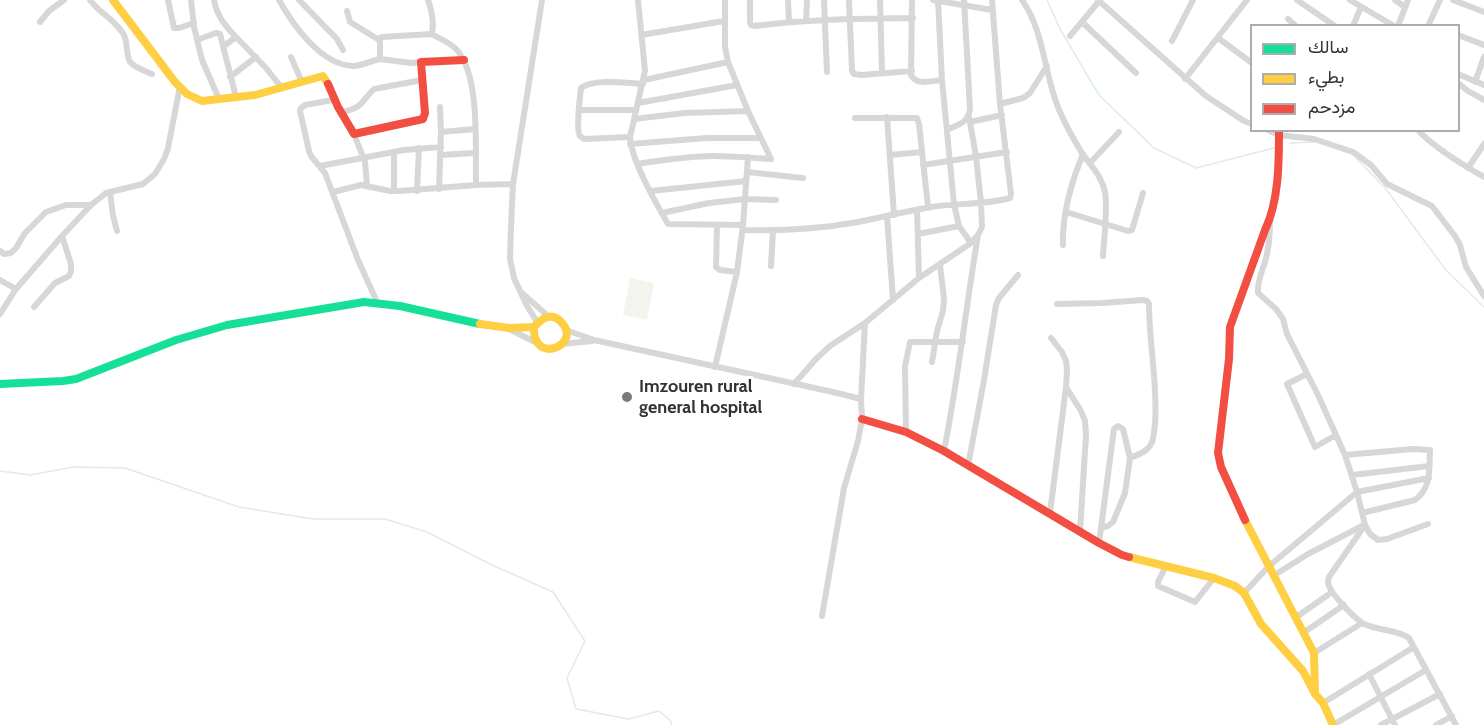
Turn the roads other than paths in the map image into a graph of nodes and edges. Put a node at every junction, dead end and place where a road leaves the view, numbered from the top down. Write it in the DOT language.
graph roads {
  1 [pos="64,0"];
  2 [pos="90,0"];
  3 [pos="113,0"];
  4 [pos="168,0"];
  5 [pos="191,0"];
  6 [pos="214,0"];
  7 [pos="279,0"];
  8 [pos="299,0"];
  9 [pos="428,0"];
  10 [pos="542,0"];
  11 [pos="638,0"];
  12 [pos="725,0"];
  13 [pos="750,0"];
  14 [pos="788,0"];
  15 [pos="807,0"];
  16 [pos="824,0"];
  17 [pos="849,0"];
  18 [pos="880,0"];
  19 [pos="912,0"];
  20 [pos="933,0"];
  21 [pos="938,0"];
  22 [pos="992,0"];
  23 [pos="1022,0"];
  24 [pos="1099,0"];
  25 [pos="1193,0"];
  26 [pos="1247,0"];
  27 [pos="1297,0"];
  28 [pos="1350,0"];
  29 [pos="1395,0"];
  30 [pos="1440,0"];
  31 [pos="1453,0"];
  32 [pos="964,3"];
  33 [pos="1406,3"];
  34 [pos="1361,7"];
  35 [pos="992,10"];
  36 [pos="347,11"];
  37 [pos="1484,12"];
  38 [pos="880,18"];
  39 [pos="912,18"];
  40 [pos="850,19"];
  41 [pos="1288,19"];
  42 [pos="824,20"];
  43 [pos="724,21"];
  44 [pos="789,21"];
  45 [pos="806,21"];
  46 [pos="40,22"];
  47 [pos="194,22"];
  48 [pos="1082,22"];
  49 [pos="1294,24"];
  50 [pos="1332,24"];
  51 [pos="1354,24"];
  52 [pos="1392,24"];
  53 [pos="1397,24"];
  54 [pos="1431,24"];
  55 [pos="432,34"];
  56 [pos="641,35"];
  57 [pos="1070,36"];
  58 [pos="1460,36"];
  59 [pos="236,37"];
  60 [pos="1218,38"];
  61 [pos="197,40"];
  62 [pos="379,40"];
  63 [pos="1172,41"];
  64 [pos="1484,45"];
  65 [pos="224,46"];
  66 [pos="343,50"];
  67 [pos="256,57"];
  68 [pos="291,57"];
  69 [pos="1484,57"];
  70 [pos="380,59"];
  71 [pos="464,60"];
  72 [pos="421,62"];
  73 [pos="728,62"];
  74 [pos="1250,62"];
  75 [pos="1047,65"];
  76 [pos="912,71"];
  77 [pos="827,72"];
  78 [pos="882,73"];
  79 [pos="1136,73"];
  80 [pos="152,74"];
  81 [pos="1460,75"];
  82 [pos="230,77"];
  83 [pos="1185,79"];
  84 [pos="422,80"];
  85 [pos="942,80"];
  86 [pos="302,82"];
  87 [pos="643,82"];
  88 [pos="1475,82"];
  89 [pos="737,85"];
  90 [pos="1460,85"];
  91 [pos="1484,85"];
  92 [pos="180,86"];
  93 [pos="282,88"];
  94 [pos="236,97"];
  95 [pos="219,99"];
  96 [pos="333,100"];
  97 [pos="1484,100"];
  98 [pos="1000,104"];
  99 [pos="440,107"];
  100 [pos="637,107"];
  101 [pos="579,110"];
  102 [pos="748,111"];
  103 [pos="340,113"];
  104 [pos="1002,115"];
  105 [pos="887,117"];
  106 [pos="855,118"];
  107 [pos="634,119"];
  108 [pos="970,120"];
  109 [pos="1250,124"];
  110 [pos="475,129"];
  111 [pos="947,130"];
  112 [pos="441,132"];
  113 [pos="1119,132"];
  114 [pos="1420,132"];
  115 [pos="1279,133"];
  116 [pos="354,134"];
  117 [pos="761,138"];
  118 [pos="630,141"];
  119 [pos="1484,144"];
  120 [pos="441,147"];
  121 [pos="419,148"];
  122 [pos="394,152"];
  123 [pos="922,152"];
  124 [pos="1007,152"];
  125 [pos="475,153"];
  126 [pos="1083,154"];
  127 [pos="440,155"];
  128 [pos="890,155"];
  129 [pos="976,156"];
  130 [pos="748,157"];
  131 [pos="363,158"];
  132 [pos="950,160"];
  133 [pos="1090,163"];
  134 [pos="637,164"];
  135 [pos="923,165"];
  136 [pos="320,166"];
  137 [pos="1468,168"];
  138 [pos="747,172"];
  139 [pos="1484,177"];
  140 [pos="803,178"];
  141 [pos="746,181"];
  142 [pos="513,184"];
  143 [pos="476,185"];
  144 [pos="367,186"];
  145 [pos="439,189"];
  146 [pos="394,191"];
  147 [pos="417,191"];
  148 [pos="651,191"];
  149 [pos="110,192"];
  150 [pos="333,192"];
  151 [pos="1143,193"];
  152 [pos="745,199"];
  153 [pos="776,200"];
  154 [pos="981,202"];
  155 [pos="954,204"];
  156 [pos="91,205"];
  157 [pos="928,207"];
  158 [pos="917,210"];
  159 [pos="1066,212"];
  160 [pos="662,213"];
  161 [pos="891,215"];
  162 [pos="1270,220"];
  163 [pos="1105,224"];
  164 [pos="717,225"];
  165 [pos="959,226"];
  166 [pos="743,228"];
  167 [pos="117,231"];
  168 [pos="772,231"];
  169 [pos="918,234"];
  170 [pos="978,235"];
  171 [pos="62,236"];
  172 [pos="971,243"];
  173 [pos="1063,245"];
  174 [pos="0,251"];
  175 [pos="1103,256"];
  176 [pos="940,265"];
  177 [pos="771,266"];
  178 [pos="736,272"];
  179 [pos="1018,275"];
  180 [pos="919,278"];
  181 [pos="0,280"];
  182 [pos="16,289"];
  183 [pos="520,291"];
  184 [pos="1484,296"];
  185 [pos="893,300"];
  186 [pos="377,302"];
  187 [pos="1057,304"];
  188 [pos="34,307"];
  189 [pos="0,314"];
  190 [pos="548,316"];
  191 [pos="865,323"];
  192 [pos="536,325"];
  193 [pos="508,328"];
  194 [pos="566,330"];
  195 [pos="1051,338"];
  196 [pos="594,340"];
  197 [pos="936,342"];
  198 [pos="963,342"];
  199 [pos="537,343"];
  200 [pos="562,344"];
  201 [pos="932,362"];
  202 [pos="715,367"];
  203 [pos="1307,374"];
  204 [pos="0,384"];
  205 [pos="794,384"];
  206 [pos="1066,387"];
  207 [pos="861,399"];
  208 [pos="862,419"];
  209 [pos="906,432"];
  210 [pos="1336,435"];
  211 [pos="944,451"];
  212 [pos="1345,455"];
  213 [pos="1130,458"];
  214 [pos="968,466"];
  215 [pos="1430,466"];
  216 [pos="1352,475"];
  217 [pos="1429,478"];
  218 [pos="1357,492"];
  219 [pos="1050,513"];
  220 [pos="1362,513"];
  221 [pos="1428,524"];
  222 [pos="1365,525"];
  223 [pos="1101,528"];
  224 [pos="1080,531"];
  225 [pos="1099,543"];
  226 [pos="1166,566"];
  227 [pos="1270,571"];
  228 [pos="1214,578"];
  229 [pos="1332,592"];
  230 [pos="1244,593"];
  231 [pos="1344,605"];
  232 [pos="822,616"];
  233 [pos="1295,618"];
  234 [pos="1362,623"];
  235 [pos="1303,633"];
  236 [pos="1414,646"];
  237 [pos="1314,653"];
  238 [pos="1426,670"];
  239 [pos="1370,674"];
  240 [pos="1314,694"];
  241 [pos="1440,694"];
  242 [pos="1382,697"];
  243 [pos="1323,703"];
  244 [pos="1452,716"];
  245 [pos="1394,722"];
  246 [pos="1333,725"];
  247 [pos="1382,725"];
  248 [pos="1436,725"];
  249 [pos="1456,725"];
  1 -- 46 [label="street"];
  2 -- 80 [label="street"];
  3 -- 92 [label="street"];
  4 -- 47 [label="street"];
  5 -- 47 [label="street"];
  6 -- 59 [label="street"];
  7 -- 70 [label="street"];
  8 -- 66 [label="street"];
  9 -- 55 [label="street"];
  10 -- 142 [label="street"];
  11 -- 56 [label="street"];
  12 -- 43 [label="street"];
  13 -- 44 [label="street"];
  14 -- 44 [label="street"];
  15 -- 45 [label="street"];
  16 -- 42 [label="street"];
  17 -- 40 [label="street"];
  18 -- 38 [label="street"];
  19 -- 39 [label="street"];
  20 -- 21 [label="street"];
  21 -- 32 [label="street"];
  21 -- 85 [label="street"];
  22 -- 35 [label="street"];
  23 -- 75 [label="street"];
  24 -- 48 [label="street"];
  24 -- 83 [label="street"];
  25 -- 63 [label="street"];
  26 -- 60 [label="street"];
  27 -- 50 [label="street"];
  28 -- 34 [label="street"];
  29 -- 33 [label="street"];
  30 -- 54 [label="street"];
  31 -- 37 [label="street"];
  32 -- 35 [label="street"];
  32 -- 108 [label="street"];
  33 -- 53 [label="street"];
  34 -- 51 [label="street"];
  34 -- 52 [label="street"];
  35 -- 98 [label="street"];
  36 -- 62 [label="street"];
  38 -- 39 [label="street"];
  38 -- 40 [label="street"];
  38 -- 78 [label="street"];
  39 -- 76 [label="street"];
  40 -- 42 [label="street"];
  40 -- 78 [label="street"];
  41 -- 49 [label="street"];
  42 -- 45 [label="street"];
  42 -- 77 [label="street"];
  43 -- 56 [label="street"];
  43 -- 73 [label="street"];
  44 -- 45 [label="street"];
  47 -- 61 [label="street"];
  48 -- 57 [label="street"];
  48 -- 79 [label="street"];
  55 -- 62 [label="street"];
  55 -- 71 [label="street"];
  56 -- 87 [label="street"];
  58 -- 64 [label="street"];
  59 -- 65 [label="street"];
  59 -- 67 [label="street"];
  60 -- 74 [label="street"];
  60 -- 83 [label="street"];
  61 -- 65 [label="street"];
  61 -- 95 [label="street"];
  62 -- 70 [label="street"];
  65 -- 82 [label="street"];
  67 -- 82 [label="street"];
  67 -- 93 [label="street"];
  68 -- 86 [label="street"];
  69 -- 88 [label="street"];
  70 -- 72 [label="street"];
  71 -- 72 [label="street"];
  71 -- 110 [label="street"];
  72 -- 84 [label="street"];
  73 -- 87 [label="street"];
  73 -- 89 [label="street"];
  75 -- 98 [label="street"];
  75 -- 126 [label="street"];
  76 -- 78 [label="street"];
  76 -- 85 [label="street"];
  81 -- 88 [label="street"];
  82 -- 94 [label="street"];
  83 -- 109 [label="street"];
  84 -- 103 [label="street"];
  84 -- 116 [label="street"];
  85 -- 111 [label="street"];
  86 -- 93 [label="street"];
  86 -- 96 [label="street"];
  87 -- 100 [label="street"];
  87 -- 101 [label="street"];
  88 -- 91 [label="street"];
  89 -- 100 [label="street"];
  89 -- 102 [label="street"];
  90 -- 97 [label="street"];
  92 -- 95 [label="street"];
  92 -- 149 [label="street"];
  93 -- 94 [label="street"];
  94 -- 95 [label="street"];
  96 -- 103 [label="street"];
  96 -- 136 [label="street"];
  98 -- 104 [label="street"];
  99 -- 112 [label="street"];
  100 -- 101 [label="street"];
  100 -- 107 [label="street"];
  101 -- 118 [label="street"];
  102 -- 107 [label="street"];
  102 -- 117 [label="street"];
  103 -- 116 [label="street"];
  104 -- 108 [label="street"];
  104 -- 124 [label="street"];
  105 -- 106 [label="street"];
  105 -- 123 [label="street"];
  105 -- 128 [label="street"];
  107 -- 118 [label="street"];
  108 -- 111 [label="street"];
  108 -- 129 [label="street"];
  110 -- 112 [label="street"];
  110 -- 125 [label="street"];
  111 -- 132 [label="street"];
  112 -- 120 [label="street"];
  113 -- 133 [label="street"];
  114 -- 137 [label="street"];
  115 -- 162 [label="street"];
  115 -- 184 [label="street"];
  116 -- 131 [label="street"];
  117 -- 118 [label="street"];
  117 -- 130 [label="street"];
  118 -- 134 [label="street"];
  119 -- 137 [label="street"];
  120 -- 121 [label="street"];
  120 -- 127 [label="street"];
  121 -- 122 [label="street"];
  121 -- 147 [label="street"];
  122 -- 131 [label="street"];
  122 -- 146 [label="street"];
  123 -- 128 [label="street"];
  123 -- 135 [label="street"];
  124 -- 129 [label="street"];
  124 -- 154 [label="street"];
  125 -- 127 [label="street"];
  125 -- 143 [label="street"];
  126 -- 133 [label="street"];
  126 -- 159 [label="street"];
  127 -- 145 [label="street"];
  128 -- 161 [label="street"];
  129 -- 132 [label="street"];
  129 -- 154 [label="street"];
  130 -- 134 [label="street"];
  130 -- 138 [label="street"];
  131 -- 136 [label="street"];
  131 -- 144 [label="street"];
  132 -- 135 [label="street"];
  132 -- 155 [label="street"];
  133 -- 163 [label="street"];
  134 -- 148 [label="street"];
  135 -- 157 [label="street"];
  136 -- 150 [label="street"];
  137 -- 139 [label="street"];
  138 -- 140 [label="street"];
  138 -- 141 [label="street"];
  141 -- 148 [label="street"];
  141 -- 152 [label="street"];
  142 -- 143 [label="street"];
  142 -- 183 [label="street"];
  143 -- 145 [label="street"];
  144 -- 146 [label="street"];
  144 -- 150 [label="street"];
  145 -- 147 [label="street"];
  146 -- 147 [label="street"];
  148 -- 160 [label="street"];
  149 -- 156 [label="street"];
  149 -- 167 [label="street"];
  150 -- 186 [label="street"];
  151 -- 163 [label="street"];
  152 -- 153 [label="street"];
  152 -- 160 [label="street"];
  152 -- 166 [label="street"];
  154 -- 155 [label="street"];
  154 -- 170 [label="street"];
  155 -- 157 [label="street"];
  155 -- 165 [label="street"];
  156 -- 171 [label="street"];
  156 -- 174 [label="street"];
  157 -- 158 [label="street"];
  158 -- 161 [label="street"];
  158 -- 169 [label="street"];
  159 -- 163 [label="street"];
  159 -- 173 [label="street"];
  160 -- 164 [label="street"];
  161 -- 168 [label="street"];
  161 -- 185 [label="street"];
  162 -- 203 [label="street"];
  162 -- 227 [label="street"];
  163 -- 175 [label="street"];
  164 -- 166 [label="street"];
  164 -- 178 [label="street"];
  165 -- 169 [label="street"];
  165 -- 172 [label="street"];
  166 -- 168 [label="street"];
  166 -- 178 [label="street"];
  168 -- 177 [label="street"];
  169 -- 180 [label="street"];
  170 -- 172 [label="street"];
  170 -- 198 [label="street"];
  171 -- 182 [label="street"];
  171 -- 188 [label="street"];
  172 -- 176 [label="street"];
  176 -- 180 [label="street"];
  176 -- 197 [label="street"];
  178 -- 202 [label="street"];
  179 -- 214 [label="street"];
  180 -- 185 [label="street"];
  181 -- 182 [label="street"];
  182 -- 189 [label="street"];
  183 -- 190 [label="street"];
  183 -- 192 [label="street"];
  185 -- 191 [label="street"];
  186 -- 193 [label="street"];
  186 -- 204 [label="street"];
  187 -- 213 [label="street"];
  190 -- 192 [label="street"];
  190 -- 194 [label="street"];
  191 -- 205 [label="street"];
  191 -- 207 [label="street"];
  192 -- 193 [label="street"];
  192 -- 199 [label="street"];
  193 -- 199 [label="street"];
  194 -- 196 [label="street"];
  194 -- 200 [label="street"];
  195 -- 206 [label="street"];
  196 -- 200 [label="street"];
  196 -- 202 [label="street"];
  197 -- 198 [label="street"];
  197 -- 201 [label="street"];
  197 -- 209 [label="street"];
  198 -- 211 [label="street"];
  199 -- 200 [label="street"];
  202 -- 205 [label="street"];
  203 -- 210 [label="street"];
  203 -- 210 [label="street"];
  205 -- 207 [label="street"];
  206 -- 219 [label="street"];
  206 -- 224 [label="street"];
  207 -- 208 [label="street"];
  208 -- 209 [label="street"];
  208 -- 232 [label="street"];
  209 -- 211 [label="street"];
  210 -- 212 [label="street"];
  211 -- 214 [label="street"];
  212 -- 215 [label="street"];
  212 -- 216 [label="street"];
  213 -- 223 [label="street"];
  213 -- 223 [label="street"];
  214 -- 219 [label="street"];
  215 -- 216 [label="street"];
  215 -- 217 [label="street"];
  216 -- 218 [label="street"];
  217 -- 218 [label="street"];
  217 -- 220 [label="street"];
  218 -- 220 [label="street"];
  218 -- 227 [label="street"];
  219 -- 224 [label="street"];
  220 -- 222 [label="street"];
  221 -- 222 [label="street"];
  222 -- 227 [label="street"];
  222 -- 229 [label="street"];
  223 -- 225 [label="street"];
  224 -- 225 [label="street"];
  225 -- 226 [label="street"];
  226 -- 228 [label="street"];
  226 -- 228 [label="street"];
  227 -- 230 [label="street"];
  227 -- 233 [label="street"];
  228 -- 230 [label="street"];
  229 -- 231 [label="street"];
  229 -- 233 [label="street"];
  230 -- 240 [label="street"];
  231 -- 234 [label="street"];
  231 -- 235 [label="street"];
  233 -- 235 [label="street"];
  234 -- 236 [label="street"];
  234 -- 237 [label="street"];
  235 -- 237 [label="street"];
  236 -- 238 [label="street"];
  236 -- 239 [label="street"];
  237 -- 240 [label="street"];
  238 -- 241 [label="street"];
  238 -- 242 [label="street"];
  239 -- 242 [label="street"];
  239 -- 243 [label="street"];
  240 -- 243 [label="street"];
  241 -- 244 [label="street"];
  241 -- 245 [label="street"];
  242 -- 245 [label="street"];
  242 -- 246 [label="street"];
  243 -- 246 [label="street"];
  244 -- 248 [label="street"];
  244 -- 249 [label="street"];
  245 -- 247 [label="street"];
}
